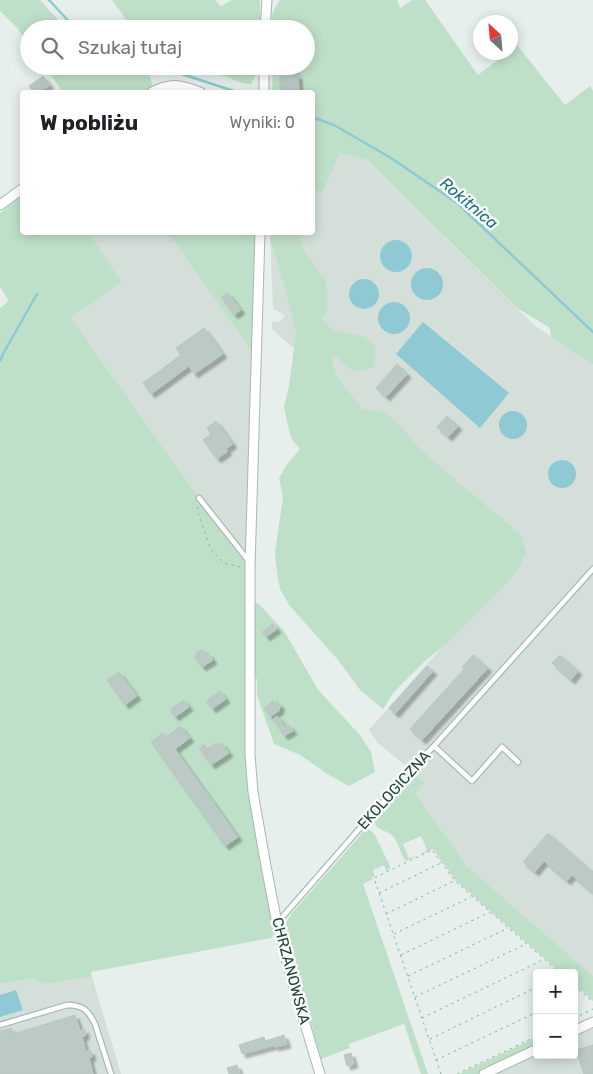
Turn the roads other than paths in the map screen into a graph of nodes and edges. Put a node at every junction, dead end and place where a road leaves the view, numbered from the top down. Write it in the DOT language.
graph roads {
  1 [pos="267,0"];
  2 [pos="266,20"];
  3 [pos="264,75"];
  4 [pos="156,90"];
  5 [pos="194,90"];
  6 [pos="264,90"];
  7 [pos="20,190"];
  8 [pos="0,206"];
  9 [pos="260,235"];
  10 [pos="199,498"];
  11 [pos="250,565"];
  12 [pos="593,569"];
  13 [pos="434,746"];
  14 [pos="518,762"];
  15 [pos="277,923"];
  16 [pos="593,1022"];
  17 [pos="0,1026"];
  18 [pos="578,1029"];
  19 [pos="533,1051"];
  20 [pos="111,1074"];
  21 [pos="320,1074"];
  22 [pos="484,1074"];
  1 -- 2 [label="street"];
  3 -- 6 [label="street"];
  4 -- 5 [label="street"];
  7 -- 8 [label="street"];
  9 -- 11 [label="street, CHRZANOWSKA"];
  10 -- 11 [label="lane"];
  11 -- 15 [label="street, CHRZANOWSKA"];
  12 -- 13 [label="lane"];
  13 -- 14 [label="lane, EKOLOGICZNA"];
  13 -- 15 [label="lane, EKOLOGICZNA"];
  15 -- 21 [label="street, CHRZANOWSKA"];
  16 -- 18 [label="street"];
  17 -- 20 [label="lane"];
  19 -- 22 [label="street"];
}
